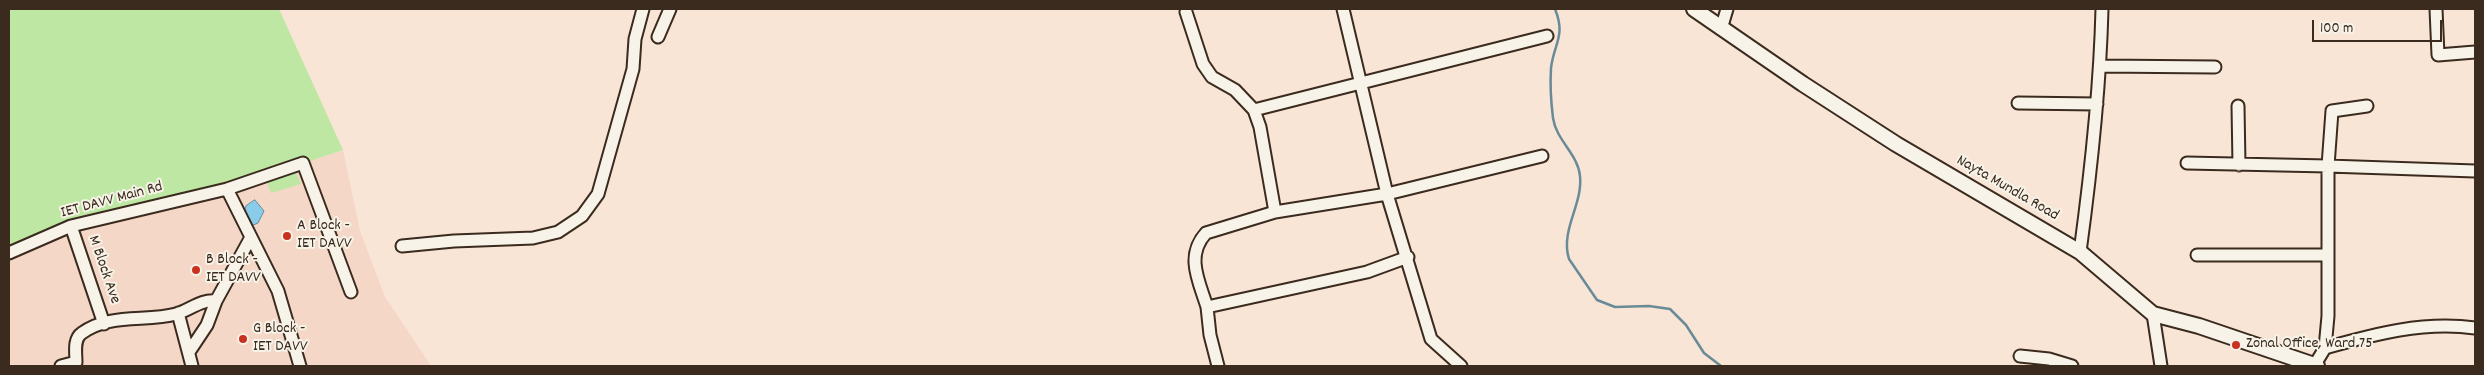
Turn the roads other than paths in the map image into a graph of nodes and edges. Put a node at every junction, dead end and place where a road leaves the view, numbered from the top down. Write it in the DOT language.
graph roads {
  1 [pos="643,9"];
  2 [pos="670,9"];
  3 [pos="1343,9"];
  4 [pos="1694,9"];
  5 [pos="1727,9"];
  6 [pos="2102,9"];
  7 [pos="2436,9"];
  8 [pos="1189,10"];
  9 [pos="1721,29"];
  10 [pos="1547,36"];
  11 [pos="658,37"];
  12 [pos="2475,52"];
  13 [pos="2101,66"];
  14 [pos="2215,67"];
  15 [pos="1360,85"];
  16 [pos="2018,103"];
  17 [pos="2097,104"];
  18 [pos="2238,106"];
  19 [pos="2367,106"];
  20 [pos="1254,110"];
  21 [pos="1542,156"];
  22 [pos="2187,163"];
  23 [pos="2239,164"];
  24 [pos="2328,166"];
  25 [pos="2475,171"];
  26 [pos="227,189"];
  27 [pos="1387,194"];
  28 [pos="1275,212"];
  29 [pos="71,226"];
  30 [pos="250,239"];
  31 [pos="402,246"];
  32 [pos="2080,252"];
  33 [pos="9,253"];
  34 [pos="2197,255"];
  35 [pos="2328,255"];
  36 [pos="1408,258"];
  37 [pos="351,292"];
  38 [pos="216,301"];
  39 [pos="1207,307"];
  40 [pos="178,314"];
  41 [pos="2153,314"];
  42 [pos="104,324"];
  43 [pos="2475,328"];
  44 [pos="2325,348"];
  45 [pos="189,352"];
  46 [pos="2020,356"];
  47 [pos="61,366"];
  48 [pos="192,366"];
  49 [pos="300,366"];
  50 [pos="1218,366"];
  51 [pos="1461,366"];
  52 [pos="2072,366"];
  53 [pos="2161,366"];
  54 [pos="2315,366"];
  1 -- 31 [label="street"];
  2 -- 11 [label="street"];
  3 -- 15 [label="street"];
  4 -- 9 [label="main road, Nayta Mundla Road"];
  5 -- 9 [label="street"];
  6 -- 13 [label="street"];
  7 -- 12 [label="street"];
  8 -- 20 [label="street"];
  9 -- 32 [label="main road, Nayta Mundla Road"];
  10 -- 15 [label="street"];
  13 -- 14 [label="street"];
  13 -- 17 [label="street"];
  15 -- 20 [label="street"];
  15 -- 27 [label="street"];
  16 -- 17 [label="street"];
  17 -- 32 [label="street"];
  18 -- 23 [label="street"];
  19 -- 24 [label="street"];
  20 -- 28 [label="street"];
  21 -- 27 [label="street"];
  22 -- 23 [label="street"];
  23 -- 24 [label="street"];
  24 -- 25 [label="street"];
  24 -- 35 [label="street"];
  26 -- 29 [label="street, IET DAVV Main Rd"];
  26 -- 30 [label="street"];
  26 -- 37 [label="street, IET DAVV Main Rd"];
  27 -- 28 [label="street"];
  27 -- 36 [label="street"];
  28 -- 39 [label="street"];
  29 -- 33 [label="street, IET DAVV Main Rd"];
  29 -- 42 [label="street, M Block Ave"];
  30 -- 38 [label="street"];
  30 -- 49 [label="street"];
  32 -- 41 [label="main road, Nayta Mundla Road"];
  34 -- 35 [label="street"];
  35 -- 44 [label="street"];
  36 -- 39 [label="street"];
  36 -- 51 [label="street"];
  38 -- 40 [label="street"];
  38 -- 45 [label="street"];
  39 -- 50 [label="street"];
  40 -- 42 [label="street"];
  40 -- 45 [label="street"];
  41 -- 53 [label="street"];
  41 -- 54 [label="main road, Nayta Mundla Road"];
  42 -- 47 [label="street"];
  43 -- 44 [label="street"];
  44 -- 54 [label="street"];
  45 -- 48 [label="street"];
  46 -- 52 [label="street"];
}
